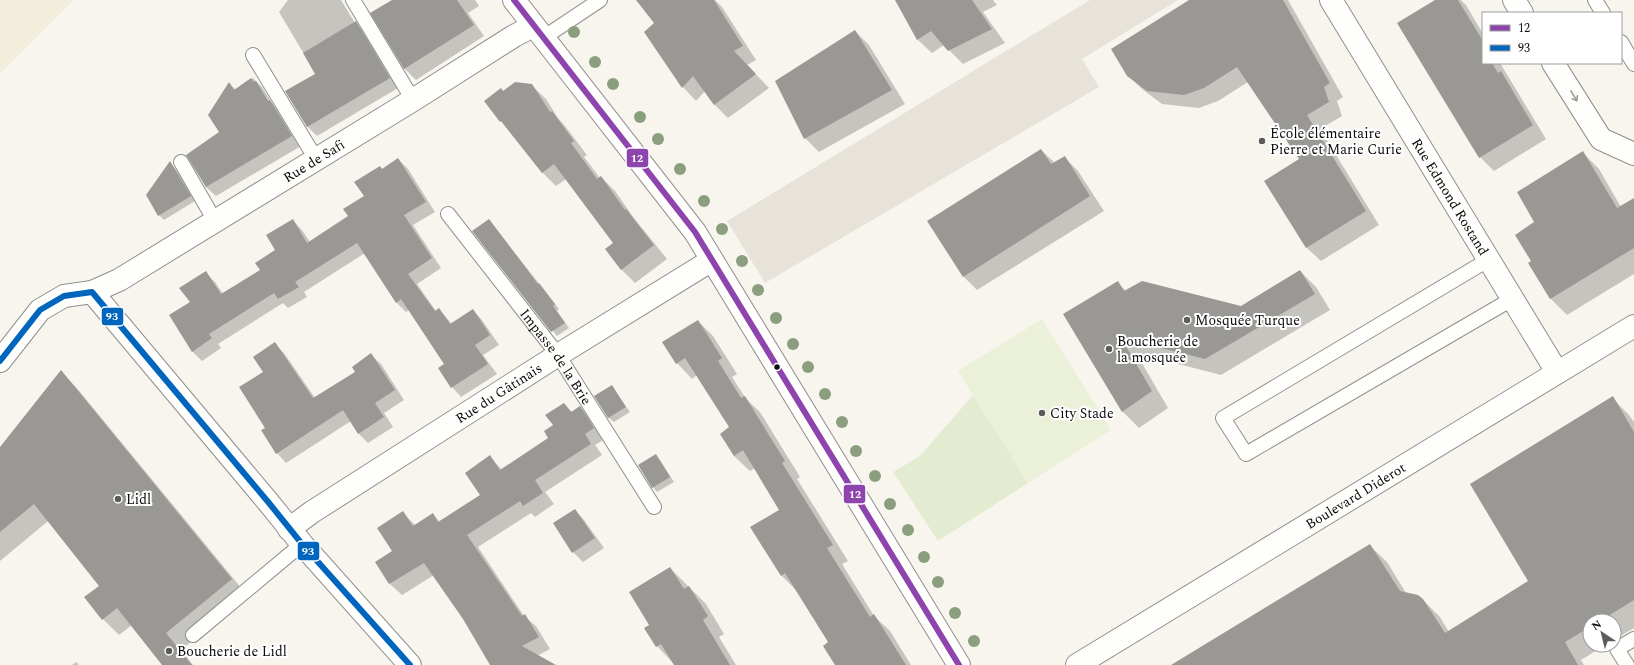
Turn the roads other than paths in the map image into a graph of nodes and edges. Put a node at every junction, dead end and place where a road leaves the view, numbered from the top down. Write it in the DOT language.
graph roads {
  1 [pos="353,0"];
  2 [pos="514,0"];
  3 [pos="600,0"];
  4 [pos="1331,0"];
  5 [pos="1514,0"];
  6 [pos="1595,0"];
  7 [pos="1521,12"];
  8 [pos="1602,12"];
  9 [pos="538,32"];
  10 [pos="1622,44"];
  11 [pos="253,55"];
  12 [pos="1554,64"];
  13 [pos="1634,64"];
  14 [pos="413,100"];
  15 [pos="1634,154"];
  16 [pos="316,159"];
  17 [pos="181,162"];
  18 [pos="448,214"];
  19 [pos="215,221"];
  20 [pos="712,260"];
  21 [pos="1488,260"];
  22 [pos="92,292"];
  23 [pos="1512,299"];
  24 [pos="1634,326"];
  25 [pos="558,355"];
  26 [pos="0,361"];
  27 [pos="1557,372"];
  28 [pos="654,507"];
  29 [pos="295,537"];
  30 [pos="192,635"];
  31 [pos="1634,639"];
  32 [pos="410,665"];
  33 [pos="959,665"];
  34 [pos="1077,665"];
  35 [pos="1628,665"];
  1 -- 14 [label="lane"];
  2 -- 9 [label="street"];
  3 -- 9 [label="lane"];
  4 -- 21 [label="street, Rue Edmond Rostand"];
  5 -- 7 [label="street"];
  6 -- 8 [label="lane"];
  9 -- 14 [label="street, Rue de Safi"];
  9 -- 20 [label="street"];
  10 -- 13 [label="lane"];
  11 -- 16 [label="lane"];
  12 -- 15 [label="street, one-way"];
  14 -- 16 [label="street, Rue de Safi"];
  16 -- 19 [label="street, Rue de Safi"];
  17 -- 19 [label="lane"];
  18 -- 25 [label="lane, Impasse de la Brie"];
  19 -- 22 [label="street, Rue de Safi"];
  20 -- 25 [label="street, Rue du Gâtinais"];
  20 -- 33 [label="street"];
  21 -- 23 [label="street, Rue Edmond Rostand"];
  21 -- 23 [label="lane"];
  22 -- 26 [label="street, Rue de Safi"];
  22 -- 29 [label="street"];
  23 -- 27 [label="street, Rue Edmond Rostand"];
  24 -- 27 [label="street, Boulevard Diderot"];
  25 -- 28 [label="lane, Impasse de la Brie"];
  25 -- 29 [label="street, Rue du Gâtinais"];
  27 -- 34 [label="street, Boulevard Diderot"];
  29 -- 30 [label="lane"];
  29 -- 32 [label="street"];
  31 -- 35 [label="lane"];
}
